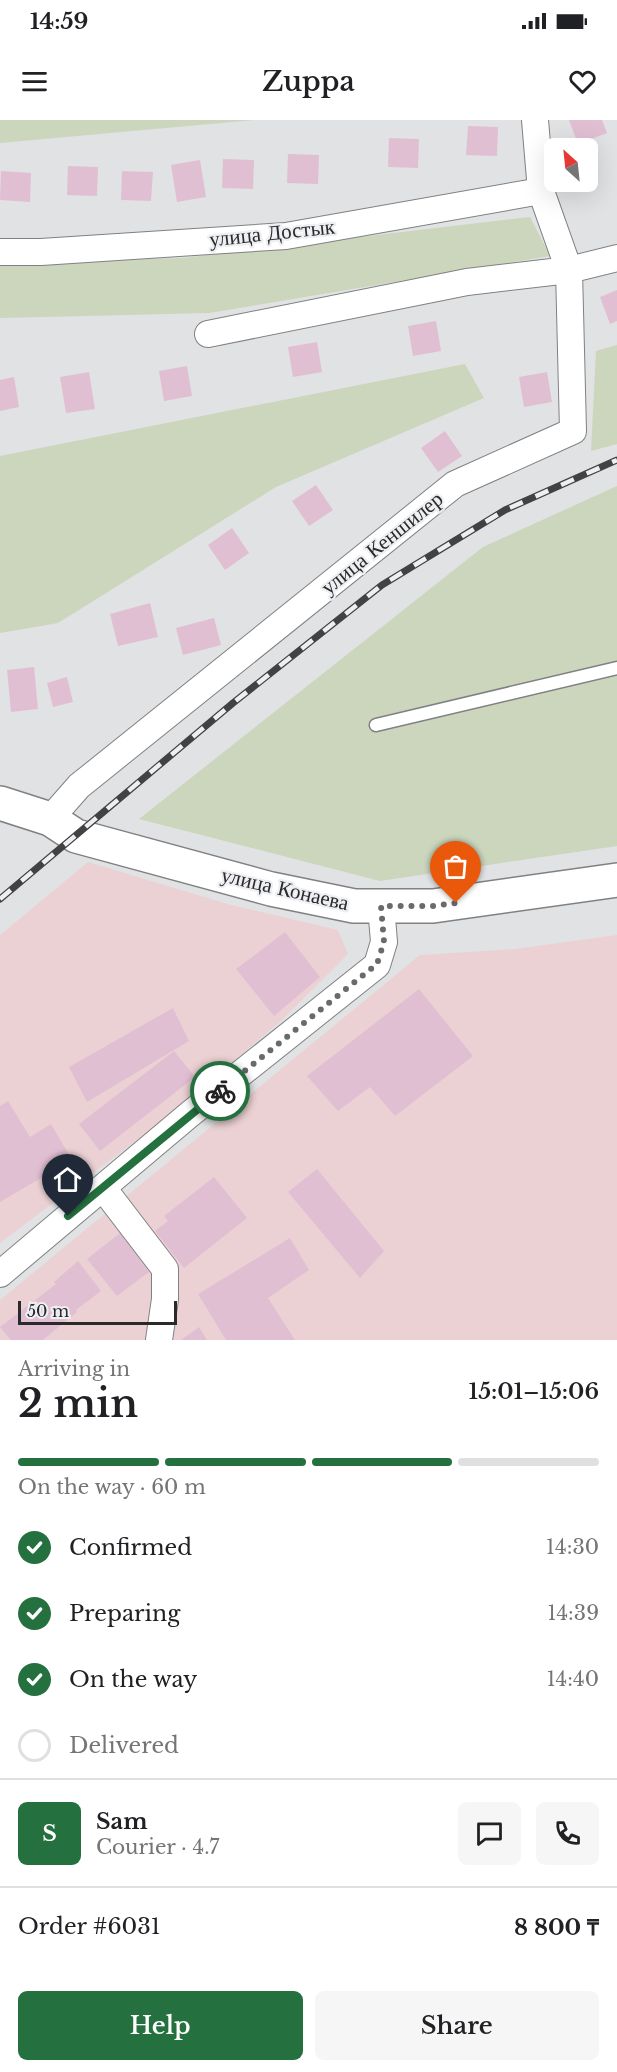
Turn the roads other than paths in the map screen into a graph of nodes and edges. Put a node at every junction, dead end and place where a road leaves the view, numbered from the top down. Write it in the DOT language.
graph roads {
  1 [pos="535,120"];
  2 [pos="541,191"];
  3 [pos="0,252"];
  4 [pos="617,258"];
  5 [pos="569,270"];
  6 [pos="208,334"];
  7 [pos="617,668"];
  8 [pos="376,725"];
  9 [pos="0,803"];
  10 [pos="50,819"];
  11 [pos="617,880"];
  12 [pos="381,906"];
  13 [pos="103,1188"];
  14 [pos="0,1274"];
  15 [pos="159,1340"];
  1 -- 2 [label="street"];
  2 -- 3 [label="street, улица Достык"];
  2 -- 5 [label="street"];
  4 -- 5 [label="street"];
  5 -- 6 [label="street"];
  5 -- 10 [label="street, улица Кеншилер"];
  7 -- 8 [label="lane"];
  9 -- 10 [label="main road, улица Конаева"];
  10 -- 12 [label="main road, улица Конаева"];
  11 -- 12 [label="main road, улица Конаева"];
  12 -- 13 [label="street"];
  13 -- 14 [label="street"];
  13 -- 15 [label="street"];
}
